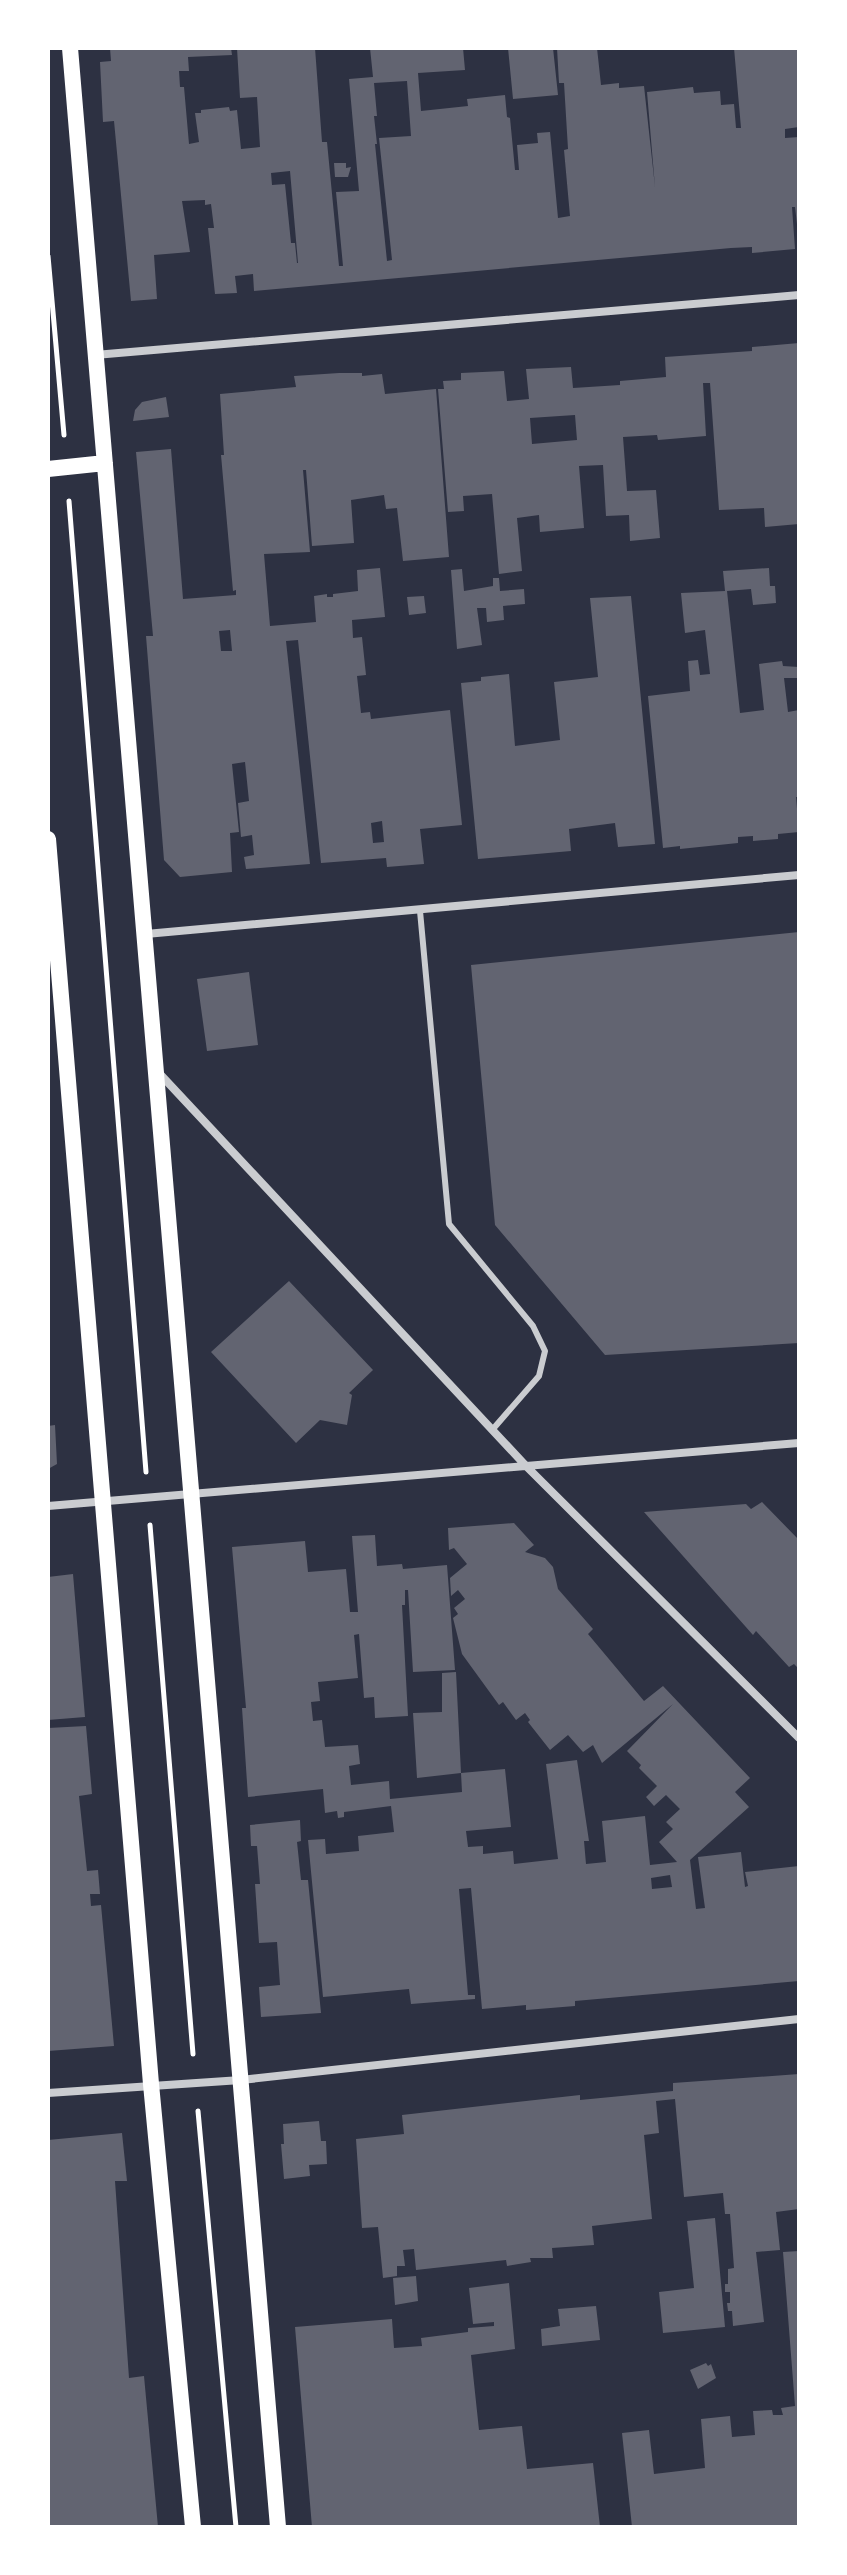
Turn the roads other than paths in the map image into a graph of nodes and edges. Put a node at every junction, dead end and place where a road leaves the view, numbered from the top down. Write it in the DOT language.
graph roads {
  1 [pos="70,48"];
  2 [pos="799,295"];
  3 [pos="95,355"];
  4 [pos="105,463"];
  5 [pos="48,469"];
  6 [pos="48,839"];
  7 [pos="799,875"];
  8 [pos="420,911"];
  9 [pos="146,934"];
  10 [pos="158,1072"];
  11 [pos="493,1429"];
  12 [pos="799,1443"];
  13 [pos="526,1466"];
  14 [pos="192,1492"];
  15 [pos="102,1501"];
  16 [pos="48,1506"];
  17 [pos="799,1738"];
  18 [pos="799,2019"];
  19 [pos="241,2080"];
  20 [pos="151,2084"];
  21 [pos="48,2093"];
  22 [pos="193,2527"];
  23 [pos="278,2527"];
  1 -- 3 [label="main road"];
  2 -- 3 [label="street"];
  3 -- 4 [label="main road"];
  4 -- 5 [label="main road"];
  4 -- 9 [label="main road"];
  6 -- 15 [label="main road"];
  7 -- 8 [label="street"];
  8 -- 9 [label="street"];
  8 -- 11 [label="lane"];
  9 -- 10 [label="main road"];
  10 -- 11 [label="street"];
  10 -- 14 [label="main road"];
  11 -- 13 [label="street"];
  12 -- 13 [label="street"];
  13 -- 14 [label="street"];
  13 -- 17 [label="street"];
  14 -- 15 [label="street"];
  14 -- 19 [label="main road"];
  15 -- 16 [label="street"];
  15 -- 20 [label="main road"];
  18 -- 19 [label="street"];
  19 -- 20 [label="street"];
  19 -- 23 [label="main road"];
  20 -- 21 [label="street"];
  20 -- 22 [label="main road"];
}
